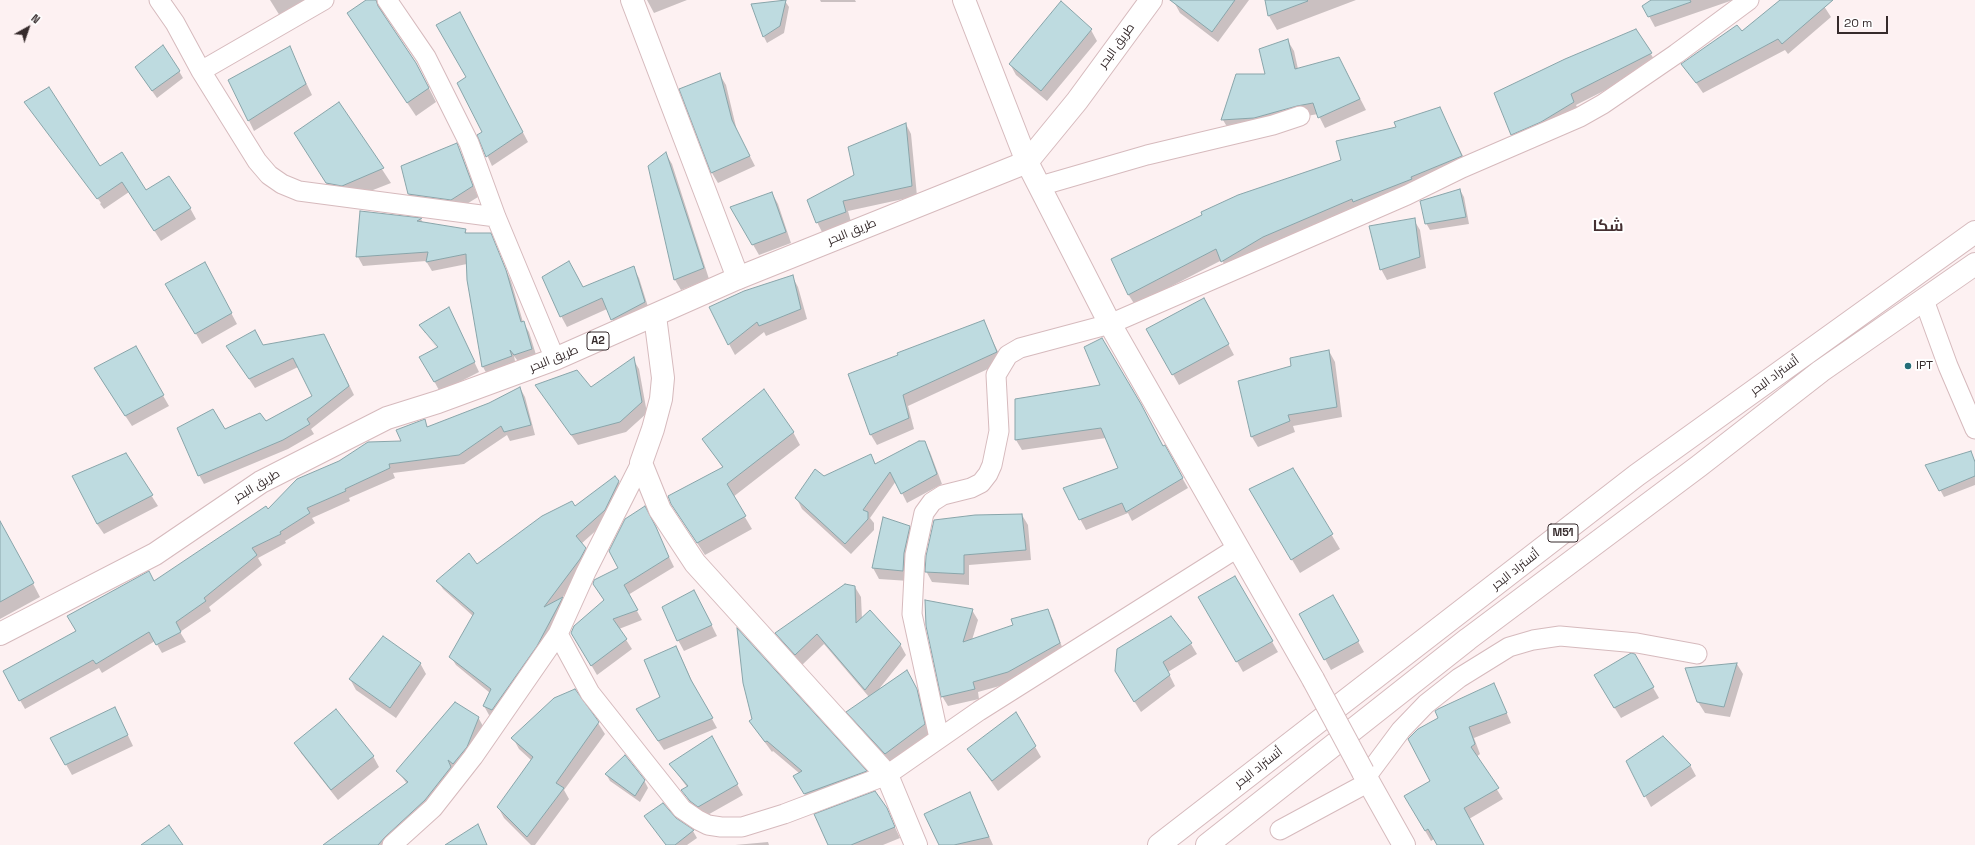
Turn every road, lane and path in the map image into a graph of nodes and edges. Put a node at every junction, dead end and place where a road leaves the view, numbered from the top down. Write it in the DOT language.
graph roads {
  1 [pos="158,0"];
  2 [pos="324,0"];
  3 [pos="387,0"];
  4 [pos="632,0"];
  5 [pos="964,0"];
  6 [pos="1151,0"];
  7 [pos="1749,0"];
  8 [pos="201,71"];
  9 [pos="1300,116"];
  10 [pos="1027,162"];
  11 [pos="1040,186"];
  12 [pos="496,217"];
  13 [pos="1975,232"];
  14 [pos="1975,264"];
  15 [pos="738,278"];
  16 [pos="1924,300"];
  17 [pos="655,316"];
  18 [pos="1110,324"];
  19 [pos="555,359"];
  20 [pos="1975,429"];
  21 [pos="641,463"];
  22 [pos="1237,548"];
  23 [pos="0,634"];
  24 [pos="558,634"];
  25 [pos="1697,654"];
  26 [pos="939,738"];
  27 [pos="887,775"];
  28 [pos="1366,777"];
  29 [pos="1280,830"];
  30 [pos="392,845"];
  31 [pos="916,845"];
  32 [pos="1159,845"];
  33 [pos="1207,845"];
  34 [pos="1404,845"];
  1 -- 8 [label="street"];
  2 -- 8 [label="street"];
  3 -- 12 [label="street"];
  4 -- 15 [label="main road"];
  5 -- 10 [label="main road"];
  6 -- 10 [label="main road, طريق البحر / A2"];
  7 -- 18 [label="street"];
  8 -- 12 [label="street"];
  9 -- 11 [label="street"];
  10 -- 11 [label="main road"];
  10 -- 15 [label="main road, طريق البحر / A2"];
  11 -- 18 [label="main road"];
  12 -- 19 [label="street"];
  13 -- 32 [label="main road, أتستراد البحر / M51"];
  14 -- 16 [label="main road, أتستراد البحر / M51"];
  15 -- 17 [label="main road, طريق البحر / A2"];
  16 -- 20 [label="street"];
  16 -- 33 [label="main road, أتستراد البحر / M51"];
  17 -- 19 [label="main road, طريق البحر / A2"];
  17 -- 21 [label="main road"];
  18 -- 22 [label="main road"];
  18 -- 26 [label="street"];
  19 -- 23 [label="main road, طريق البحر / A2"];
  21 -- 24 [label="street"];
  21 -- 27 [label="main road"];
  22 -- 26 [label="street"];
  22 -- 28 [label="main road, bridge"];
  24 -- 27 [label="street"];
  24 -- 30 [label="street"];
  25 -- 28 [label="street"];
  26 -- 27 [label="street"];
  27 -- 31 [label="main road"];
  28 -- 29 [label="street"];
  28 -- 34 [label="main road"];
}
